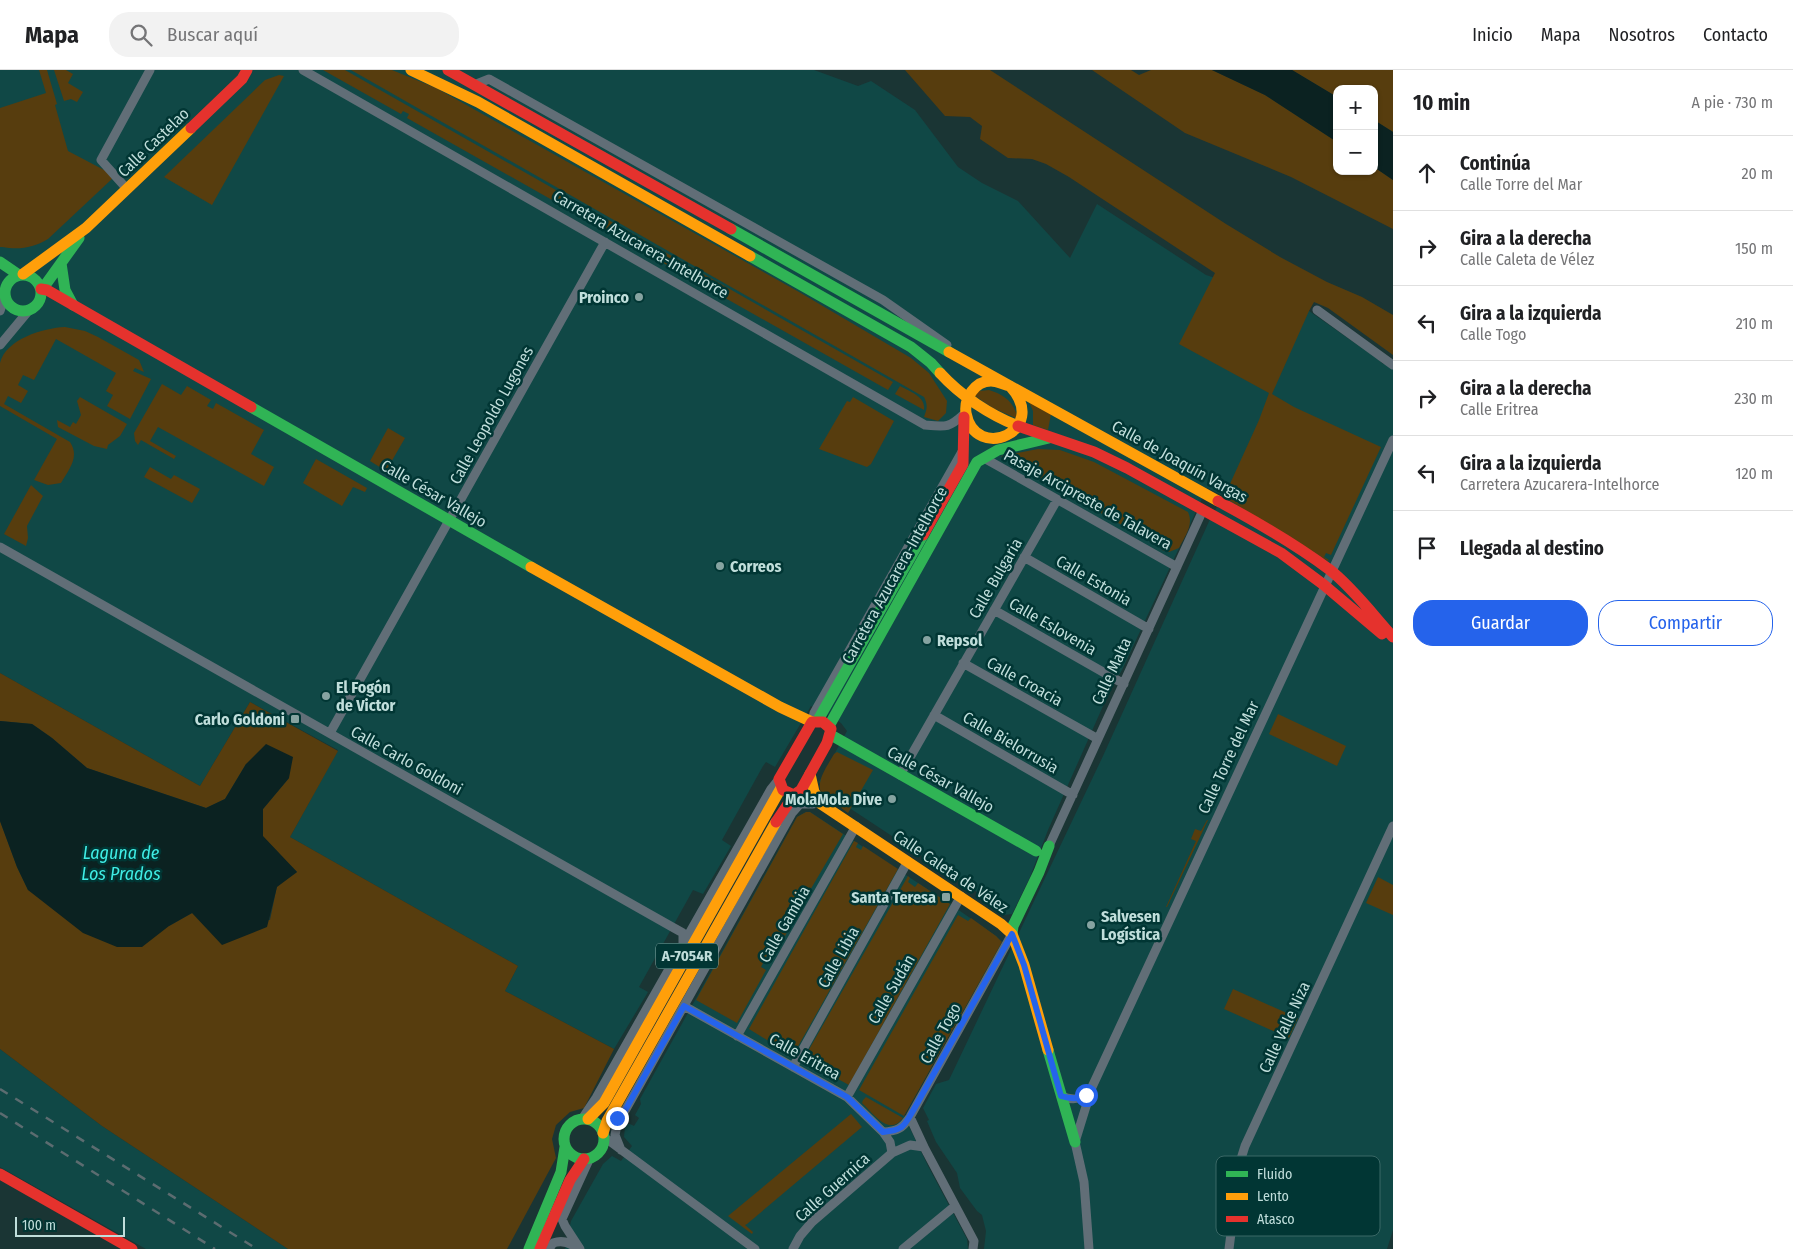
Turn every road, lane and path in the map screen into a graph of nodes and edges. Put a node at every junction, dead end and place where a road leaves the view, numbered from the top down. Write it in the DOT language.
graph roads {
  1 [pos="150,70"];
  2 [pos="259,70"];
  3 [pos="303,70"];
  4 [pos="411,70"];
  5 [pos="448,70"];
  6 [pos="245,75"];
  7 [pos="127,189"];
  8 [pos="86,228"];
  9 [pos="605,242"];
  10 [pos="0,262"];
  11 [pos="61,263"];
  12 [pos="21,274"];
  13 [pos="41,289"];
  14 [pos="3,294"];
  15 [pos="75,306"];
  16 [pos="30,310"];
  17 [pos="1317,310"];
  18 [pos="0,311"];
  19 [pos="0,345"];
  20 [pos="1393,365"];
  21 [pos="1010,386"];
  22 [pos="967,398"];
  23 [pos="964,414"];
  24 [pos="1018,426"];
  25 [pos="1007,436"];
  26 [pos="1049,438"];
  27 [pos="1393,440"];
  28 [pos="998,450"];
  29 [pos="984,458"];
  30 [pos="1057,500"];
  31 [pos="1203,510"];
  32 [pos="449,520"];
  33 [pos="0,547"];
  34 [pos="1024,557"];
  35 [pos="1177,567"];
  36 [pos="1331,571"];
  37 [pos="1324,585"];
  38 [pos="994,610"];
  39 [pos="1149,629"];
  40 [pos="1393,637"];
  41 [pos="1393,642"];
  42 [pos="963,663"];
  43 [pos="1124,684"];
  44 [pos="934,715"];
  45 [pos="815,721"];
  46 [pos="830,730"];
  47 [pos="330,733"];
  48 [pos="1098,739"];
  49 [pos="810,774"];
  50 [pos="900,775"];
  51 [pos="780,783"];
  52 [pos="794,795"];
  53 [pos="1073,795"];
  54 [pos="824,806"];
  55 [pos="784,809"];
  56 [pos="856,826"];
  57 [pos="1393,826"];
  58 [pos="779,837"];
  59 [pos="1049,846"];
  60 [pos="1036,851"];
  61 [pos="908,861"];
  62 [pos="1039,872"];
  63 [pos="961,896"];
  64 [pos="1012,934"];
  65 [pos="683,948"];
  66 [pos="684,1006"];
  67 [pos="737,1036"];
  68 [pos="793,1067"];
  69 [pos="1092,1088"];
  70 [pos="1061,1096"];
  71 [pos="847,1097"];
  72 [pos="623,1114"];
  73 [pos="910,1117"];
  74 [pos="585,1119"];
  75 [pos="883,1132"];
  76 [pos="603,1135"];
  77 [pos="1075,1142"];
  78 [pos="565,1147"];
  79 [pos="924,1147"];
  80 [pos="621,1150"];
  81 [pos="892,1153"];
  82 [pos="1242,1156"];
  83 [pos="587,1158"];
  84 [pos="0,1174"];
  85 [pos="955,1206"];
  86 [pos="1231,1236"];
  87 [pos="132,1249"];
  88 [pos="529,1249"];
  89 [pos="540,1249"];
  90 [pos="549,1249"];
  91 [pos="579,1249"];
  92 [pos="755,1249"];
  93 [pos="793,1249"];
  94 [pos="903,1249"];
  95 [pos="973,1249"];
  96 [pos="1089,1249"];
  97 [pos="1229,1249"];
  1 -- 7 [label="street"];
  2 -- 6 [label="main road, Calle Castelao"];
  3 -- 9 [label="street, Carretera Azucarera-Intelhorce"];
  4 -- 22 [label="main road"];
  5 -- 21 [label="main road"];
  6 -- 7 [label="main road, Calle Castelao"];
  7 -- 8 [label="main road, Calle Castelao"];
  8 -- 11 [label="main road, Calle Castelao"];
  8 -- 12 [label="main road, Calle Castelao"];
  9 -- 23 [label="street, Carretera Azucarera-Intelhorce"];
  9 -- 32 [label="street, Calle Leopoldo Lugones"];
  10 -- 12 [label="main road"];
  11 -- 13 [label="main road, Calle Castelao"];
  11 -- 15 [label="main road"];
  12 -- 13 [label="main road"];
  12 -- 14 [label="main road"];
  13 -- 15 [label="main road, Calle César Vallejo"];
  13 -- 16 [label="main road"];
  14 -- 16 [label="main road"];
  14 -- 18 [label="street"];
  15 -- 32 [label="main road, Calle César Vallejo"];
  16 -- 19 [label="street"];
  17 -- 20 [label="street"];
  21 -- 22 [label="main road"];
  21 -- 24 [label="main road"];
  21 -- 36 [label="main road, Calle de Joaquín Vargas"];
  22 -- 23 [label="main road, Carretera Azucarera-Intelhorce"];
  22 -- 24 [label="main road"];
  23 -- 25 [label="main road"];
  23 -- 45 [label="main road, Carretera Azucarera-Intelhorce"];
  24 -- 25 [label="main road, Carretera Azucarera-Intelhorce"];
  24 -- 26 [label="main road, Calle de Joaquín Vargas"];
  25 -- 28 [label="main road, Carretera Azucarera-Intelhorce"];
  26 -- 28 [label="main road, Carretera Azucarera-Intelhorce"];
  26 -- 31 [label="main road, Calle de Joaquín Vargas"];
  27 -- 36 [label="street, Calle Torre del Mar"];
  28 -- 29 [label="main road, Carretera Azucarera-Intelhorce"];
  29 -- 30 [label="street, Pasaje Arcipreste de Talavera"];
  29 -- 46 [label="main road, Carretera Azucarera-Intelhorce"];
  30 -- 34 [label="street, Calle Bulgaria"];
  30 -- 35 [label="street, Pasaje Arcipreste de Talavera"];
  31 -- 35 [label="street, Calle Malta"];
  31 -- 37 [label="main road, Calle de Joaquín Vargas"];
  32 -- 45 [label="main road, Calle César Vallejo"];
  32 -- 47 [label="street, Calle Leopoldo Lugones"];
  33 -- 47 [label="street, Calle Carlo Goldoni"];
  34 -- 38 [label="street, Calle Bulgaria"];
  34 -- 39 [label="street, Calle Estonia"];
  35 -- 39 [label="street, Calle Malta"];
  36 -- 37 [label="street, Calle Torre del Mar"];
  36 -- 40 [label="main road, Calle de Joaquín Vargas"];
  37 -- 41 [label="main road, Calle de Joaquín Vargas"];
  37 -- 69 [label="street, Calle Torre del Mar"];
  38 -- 42 [label="street, Calle Bulgaria"];
  38 -- 43 [label="street, Calle Eslovenia"];
  39 -- 43 [label="street, Calle Malta"];
  42 -- 44 [label="street, Calle Bulgaria"];
  42 -- 48 [label="street, Calle Croacia"];
  43 -- 48 [label="street, Calle Malta"];
  44 -- 50 [label="street, Calle Bulgaria"];
  44 -- 53 [label="street, Calle Bielorrusia"];
  45 -- 46 [label="main road, Calle César Vallejo"];
  45 -- 51 [label="main road, A-7054R"];
  46 -- 49 [label="main road, A-7054R"];
  46 -- 50 [label="main road, Calle César Vallejo"];
  47 -- 65 [label="street, Calle Carlo Goldoni"];
  48 -- 53 [label="street, Calle Malta"];
  49 -- 52 [label="main road, A-7054R"];
  49 -- 54 [label="main road, Calle Caleta de Vélez"];
  50 -- 60 [label="main road, Calle César Vallejo"];
  51 -- 52 [label="main road, Calle Caleta de Vélez"];
  51 -- 65 [label="street"];
  51 -- 74 [label="main road, A-7054R"];
  52 -- 54 [label="main road, Calle Caleta de Vélez"];
  52 -- 55 [label="main road, A-7054R"];
  53 -- 59 [label="street, Calle Malta"];
  54 -- 56 [label="main road, Calle Caleta de Vélez"];
  54 -- 58 [label="street"];
  55 -- 58 [label="street"];
  55 -- 76 [label="main road, A-7054R"];
  56 -- 61 [label="main road, Calle Caleta de Vélez"];
  56 -- 67 [label="street, Calle Gambia"];
  57 -- 82 [label="street, Calle Valle Niza"];
  58 -- 66 [label="street"];
  59 -- 60 [label="main road"];
  59 -- 62 [label="main road, Calle Malta"];
  60 -- 62 [label="main road"];
  61 -- 63 [label="main road, Calle Caleta de Vélez"];
  61 -- 68 [label="street, Calle Libia"];
  62 -- 64 [label="main road, Calle Malta"];
  63 -- 64 [label="main road, Calle Caleta de Vélez"];
  63 -- 71 [label="street, Calle Sudán"];
  64 -- 70 [label="main road, Calle Caleta de Vélez"];
  64 -- 73 [label="street, Calle Togo"];
  65 -- 74 [label="street"];
  66 -- 67 [label="street, Calle Eritrea"];
  66 -- 72 [label="street"];
  67 -- 68 [label="street, Calle Eritrea"];
  68 -- 71 [label="street, Calle Eritrea"];
  69 -- 70 [label="street"];
  69 -- 77 [label="street, Calle Torre del Mar"];
  70 -- 77 [label="main road, Calle Caleta de Vélez"];
  71 -- 75 [label="street, Calle Eritrea"];
  72 -- 76 [label="street"];
  72 -- 80 [label="street"];
  73 -- 75 [label="street, Calle Togo"];
  73 -- 79 [label="street"];
  74 -- 76 [label="main road"];
  74 -- 78 [label="main road, A-7054R"];
  75 -- 81 [label="street, Calle Eritrea"];
  76 -- 80 [label="street"];
  76 -- 83 [label="main road, A-7054R"];
  77 -- 96 [label="street, Calle Caleta de Vélez"];
  78 -- 83 [label="main road"];
  78 -- 88 [label="main road, A-7054R"];
  79 -- 81 [label="street, Calle Guernica"];
  79 -- 85 [label="street"];
  80 -- 92 [label="street"];
  81 -- 93 [label="street, Calle Guernica"];
  83 -- 89 [label="main road, A-7054R"];
  83 -- 91 [label="street"];
  84 -- 87 [label="main road"];
  85 -- 94 [label="street"];
  85 -- 95 [label="street"];
  86 -- 97 [label="street, Calle Valle Niza"];
  90 -- 91 [label="street"];
}
